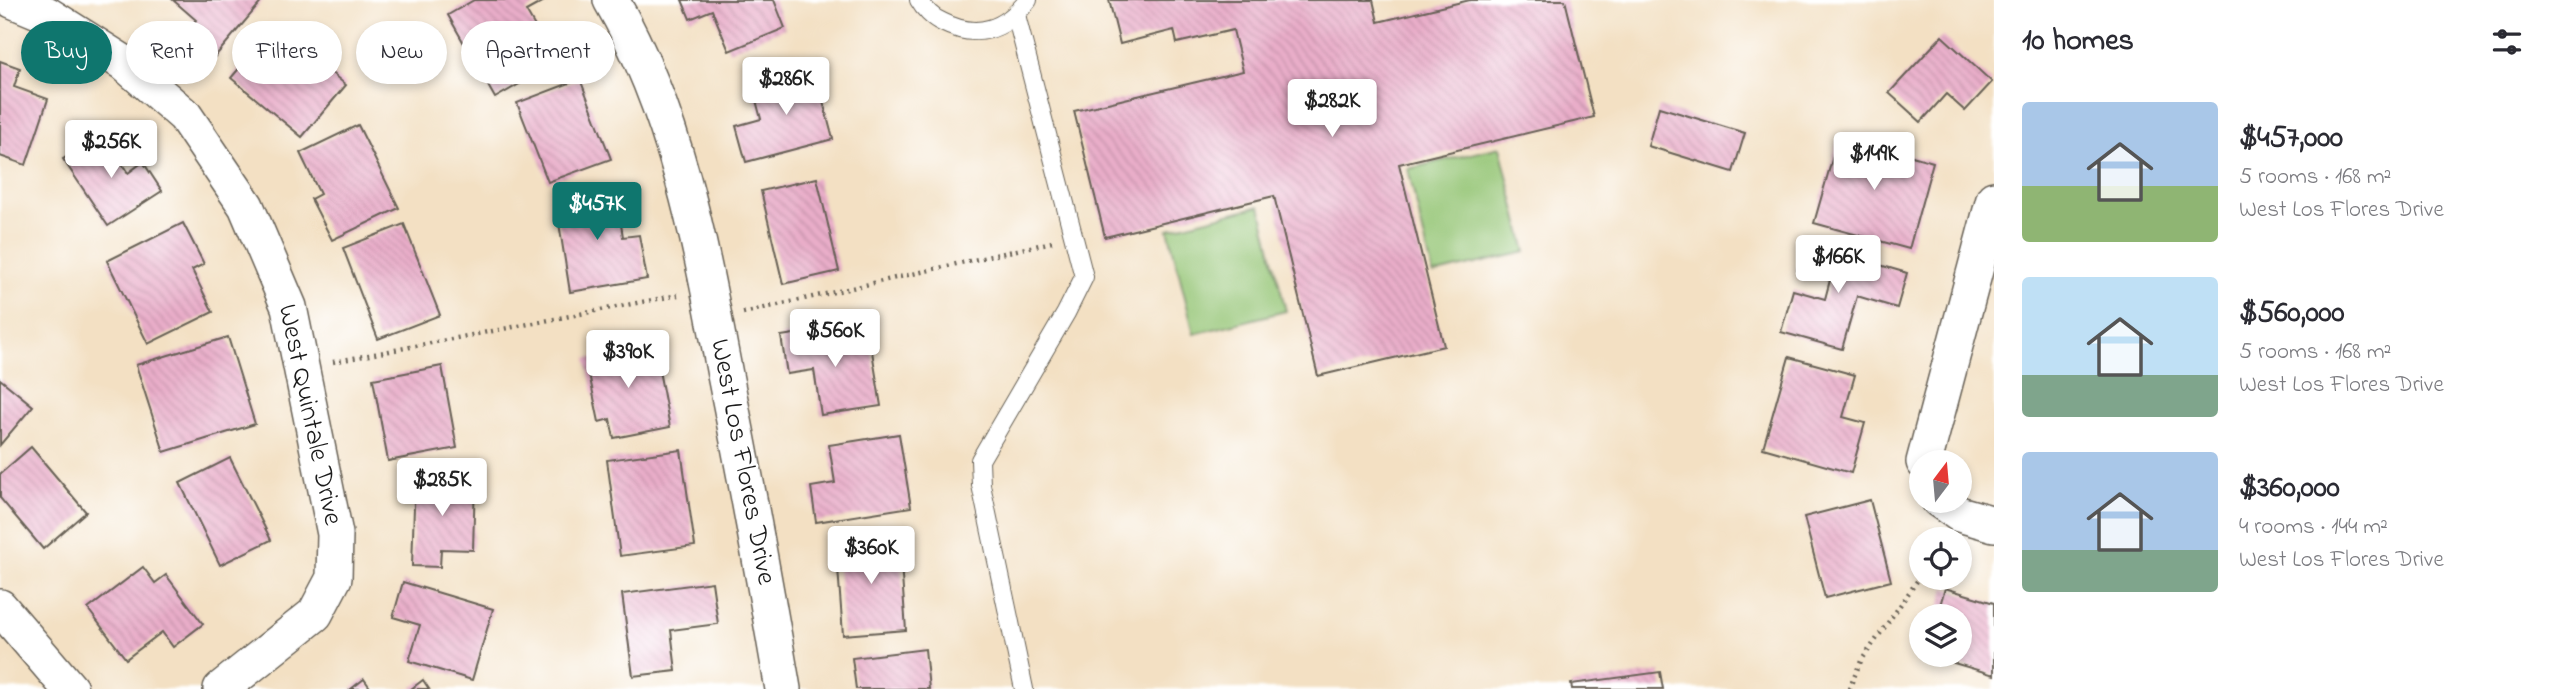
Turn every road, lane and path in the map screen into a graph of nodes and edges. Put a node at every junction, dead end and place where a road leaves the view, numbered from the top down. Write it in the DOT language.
graph roads {
  1 [pos="12,0"];
  2 [pos="611,0"];
  3 [pos="919,0"];
  4 [pos="1028,0"];
  5 [pos="1016,15"];
  6 [pos="1994,199"];
  7 [pos="1927,450"];
  8 [pos="1958,513"];
  9 [pos="1994,524"];
  10 [pos="1911,590"];
  11 [pos="0,607"];
  12 [pos="70,689"];
  13 [pos="221,689"];
  14 [pos="783,689"];
  15 [pos="1024,689"];
  16 [pos="1849,689"];
  1 -- 13 [label="street, West Quintale Drive"];
  2 -- 14 [label="street, West Los Flores Drive"];
  3 -- 5 [label="lane"];
  4 -- 5 [label="lane"];
  5 -- 15 [label="lane"];
  6 -- 7 [label="street"];
  8 -- 9 [label="street"];
  10 -- 16 [label="path"];
  11 -- 12 [label="street"];
}
